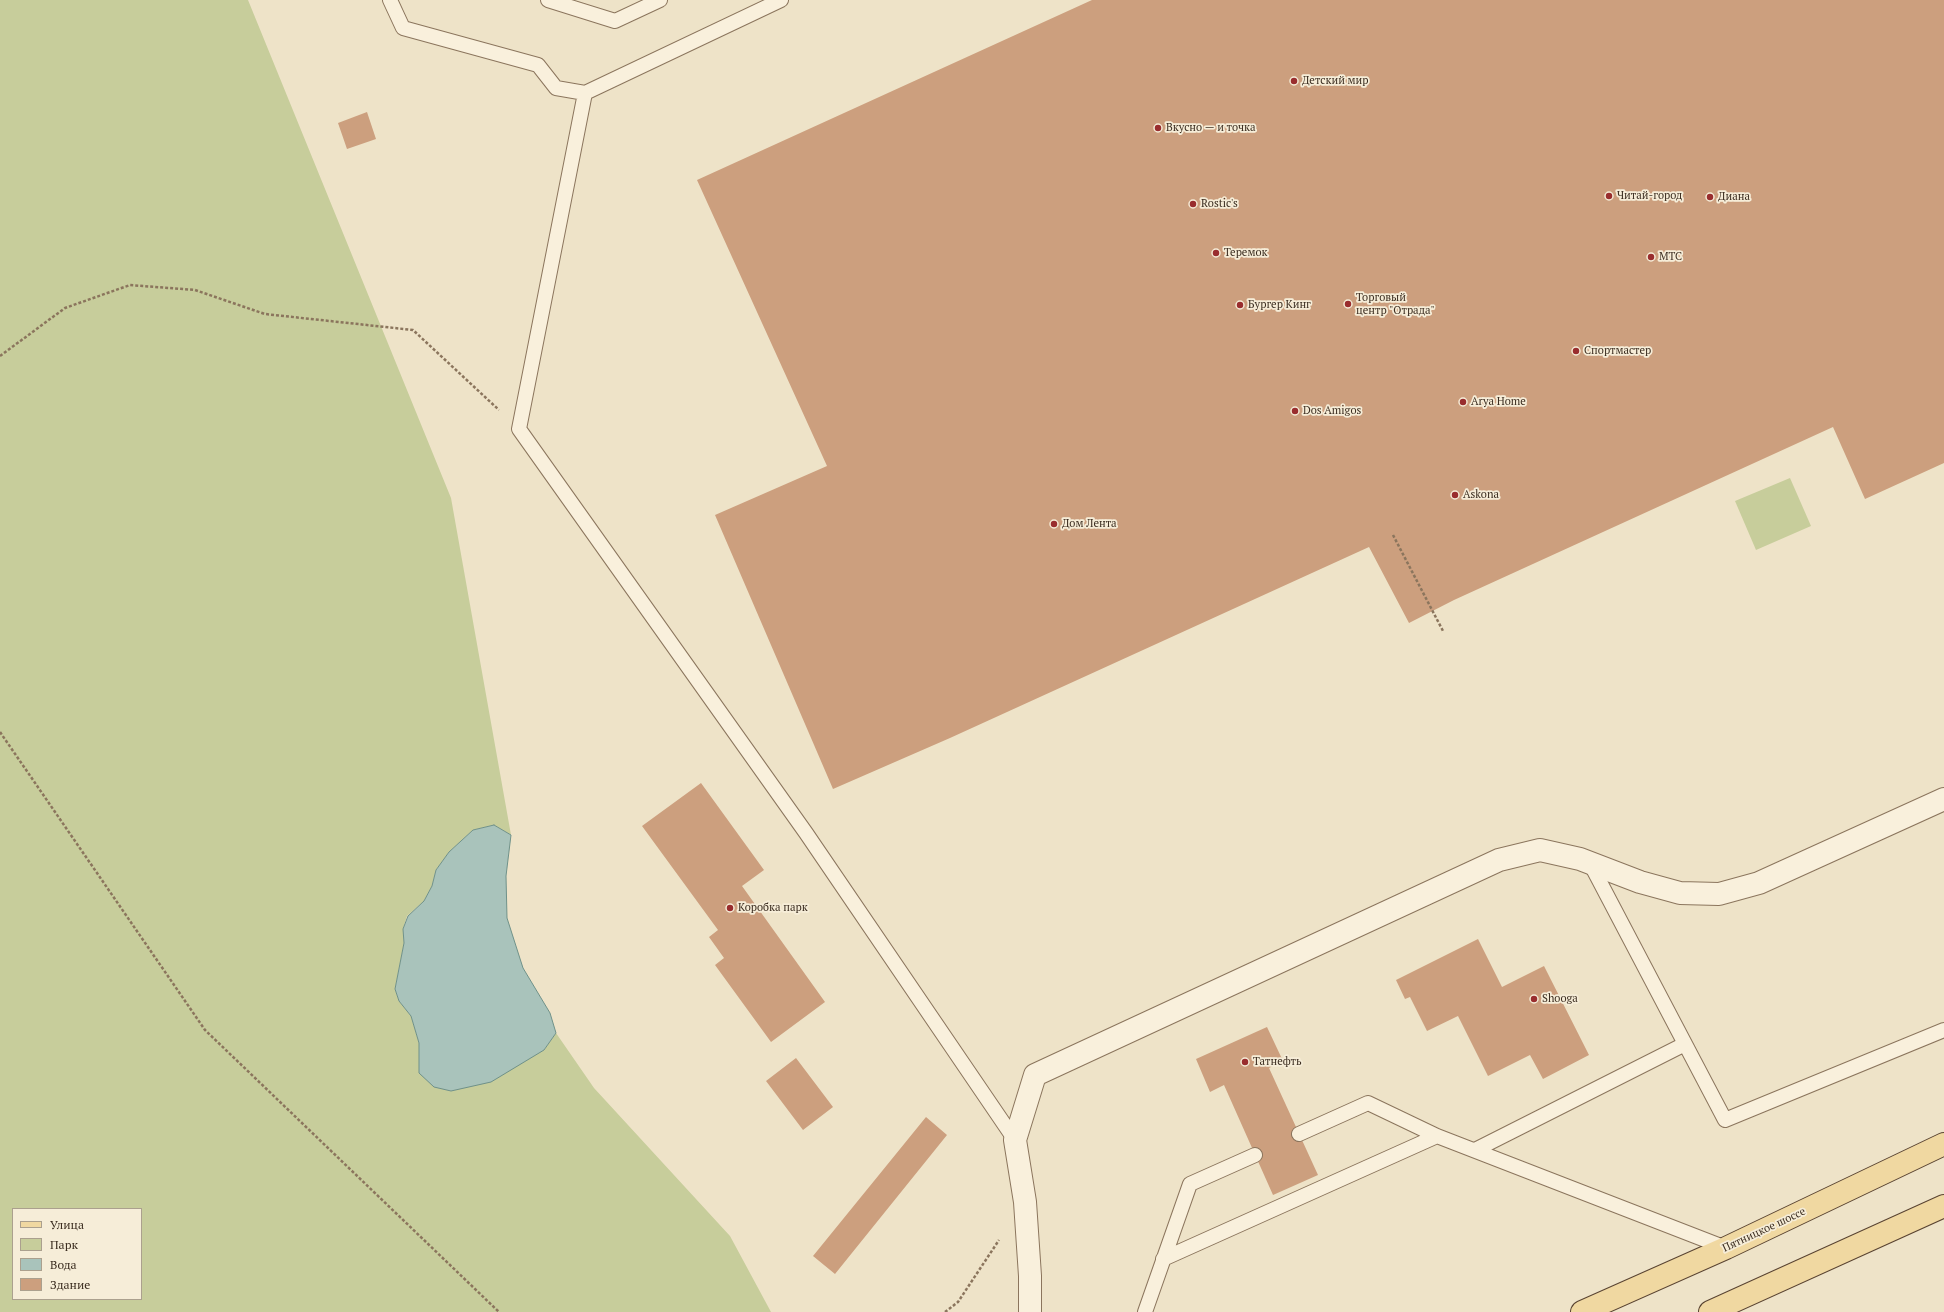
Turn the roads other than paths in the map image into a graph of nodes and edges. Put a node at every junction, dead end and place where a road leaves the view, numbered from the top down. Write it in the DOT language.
graph roads {
  1 [pos="390,0"];
  2 [pos="548,0"];
  3 [pos="660,0"];
  4 [pos="781,0"];
  5 [pos="585,93"];
  6 [pos="1944,798"];
  7 [pos="1590,863"];
  8 [pos="1944,1030"];
  9 [pos="1685,1044"];
  10 [pos="1299,1134"];
  11 [pos="1437,1136"];
  12 [pos="1016,1140"];
  13 [pos="1944,1144"];
  14 [pos="1475,1150"];
  15 [pos="1255,1154"];
  16 [pos="1944,1206"];
  17 [pos="1726,1248"];
  18 [pos="1163,1259"];
  19 [pos="1030,1312"];
  20 [pos="1144,1312"];
  21 [pos="1582,1312"];
  22 [pos="1710,1312"];
  1 -- 5 [label="lane"];
  2 -- 3 [label="lane"];
  4 -- 5 [label="lane"];
  5 -- 12 [label="lane"];
  6 -- 7 [label="street"];
  7 -- 9 [label="lane"];
  7 -- 12 [label="street"];
  8 -- 9 [label="lane"];
  9 -- 14 [label="lane"];
  10 -- 11 [label="lane"];
  11 -- 14 [label="lane"];
  11 -- 18 [label="lane"];
  12 -- 19 [label="street"];
  13 -- 17 [label="main road, Пятницкое шоссе"];
  14 -- 17 [label="lane"];
  15 -- 18 [label="lane"];
  16 -- 22 [label="main road"];
  17 -- 21 [label="main road, Пятницкое шоссе"];
  18 -- 20 [label="lane"];
}
